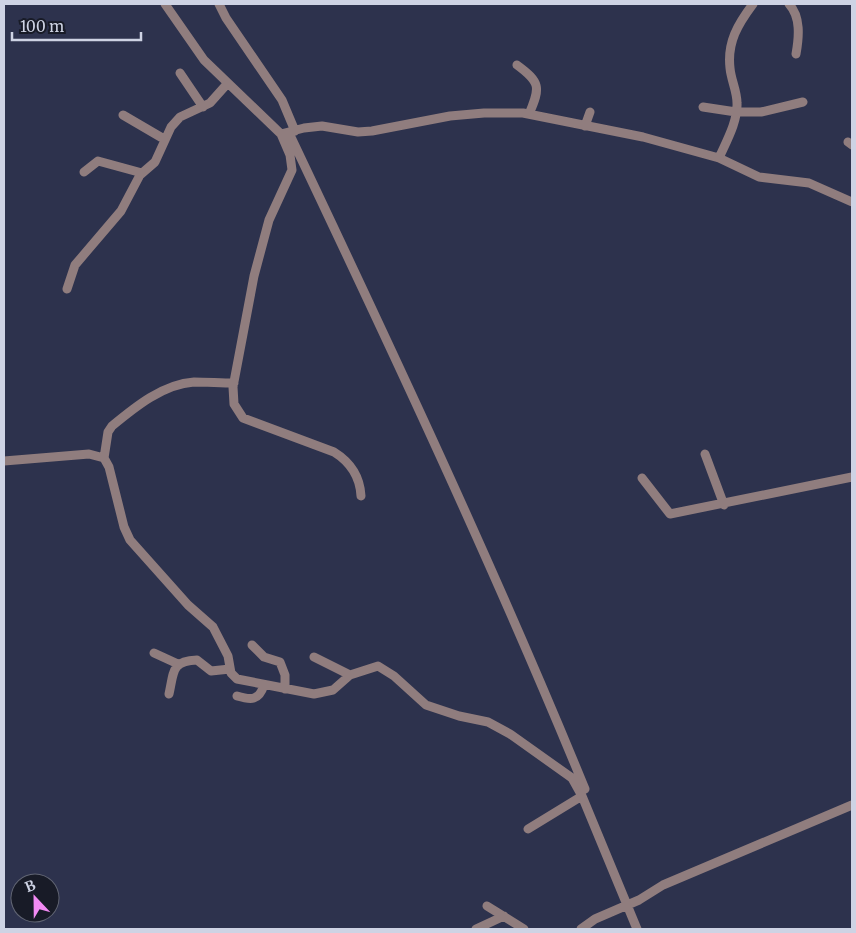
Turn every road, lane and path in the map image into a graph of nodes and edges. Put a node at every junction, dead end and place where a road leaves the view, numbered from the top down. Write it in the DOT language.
graph roads {
  1 [pos="165,4"];
  2 [pos="219,4"];
  3 [pos="753,4"];
  4 [pos="788,4"];
  5 [pos="796,54"];
  6 [pos="517,65"];
  7 [pos="180,73"];
  8 [pos="227,84"];
  9 [pos="803,102"];
  10 [pos="203,107"];
  11 [pos="703,107"];
  12 [pos="590,112"];
  13 [pos="736,112"];
  14 [pos="529,114"];
  15 [pos="123,115"];
  16 [pos="585,126"];
  17 [pos="288,133"];
  18 [pos="164,139"];
  19 [pos="719,158"];
  20 [pos="84,172"];
  21 [pos="142,173"];
  22 [pos="852,202"];
  23 [pos="67,289"];
  24 [pos="234,383"];
  25 [pos="705,454"];
  26 [pos="104,458"];
  27 [pos="4,461"];
  28 [pos="852,476"];
  29 [pos="642,478"];
  30 [pos="362,496"];
  31 [pos="724,505"];
  32 [pos="252,645"];
  33 [pos="154,653"];
  34 [pos="314,657"];
  35 [pos="178,664"];
  36 [pos="230,669"];
  37 [pos="350,675"];
  38 [pos="264,685"];
  39 [pos="285,689"];
  40 [pos="169,694"];
  41 [pos="237,696"];
  42 [pos="582,796"];
  43 [pos="852,805"];
  44 [pos="528,828"];
  45 [pos="629,904"];
  46 [pos="487,906"];
  47 [pos="504,916"];
  48 [pos="476,929"];
  49 [pos="524,929"];
  50 [pos="581,929"];
  51 [pos="637,929"];
  1 -- 8 [label="street"];
  2 -- 17 [label="street"];
  3 -- 13 [label="street"];
  4 -- 5 [label="street"];
  6 -- 14 [label="street"];
  7 -- 10 [label="street"];
  8 -- 10 [label="street"];
  8 -- 17 [label="street"];
  9 -- 13 [label="street"];
  10 -- 18 [label="street"];
  11 -- 13 [label="street"];
  12 -- 16 [label="street"];
  13 -- 19 [label="street"];
  14 -- 16 [label="street"];
  14 -- 17 [label="street"];
  15 -- 18 [label="street"];
  16 -- 19 [label="street"];
  17 -- 24 [label="street"];
  17 -- 45 [label="street"];
  18 -- 21 [label="street"];
  19 -- 22 [label="street"];
  20 -- 21 [label="street"];
  21 -- 23 [label="street"];
  24 -- 26 [label="street"];
  24 -- 30 [label="street"];
  25 -- 31 [label="street"];
  26 -- 27 [label="street"];
  26 -- 36 [label="street"];
  28 -- 31 [label="street"];
  29 -- 31 [label="street"];
  32 -- 39 [label="street"];
  33 -- 35 [label="street"];
  34 -- 37 [label="street"];
  35 -- 36 [label="street"];
  35 -- 40 [label="street"];
  36 -- 38 [label="street"];
  37 -- 39 [label="street"];
  37 -- 42 [label="street"];
  38 -- 39 [label="street"];
  38 -- 41 [label="street"];
  42 -- 44 [label="street"];
  42 -- 45 [label="street"];
  43 -- 45 [label="street"];
  45 -- 50 [label="street"];
  45 -- 51 [label="street"];
  46 -- 47 [label="street"];
  47 -- 48 [label="street"];
  47 -- 49 [label="street"];
}
